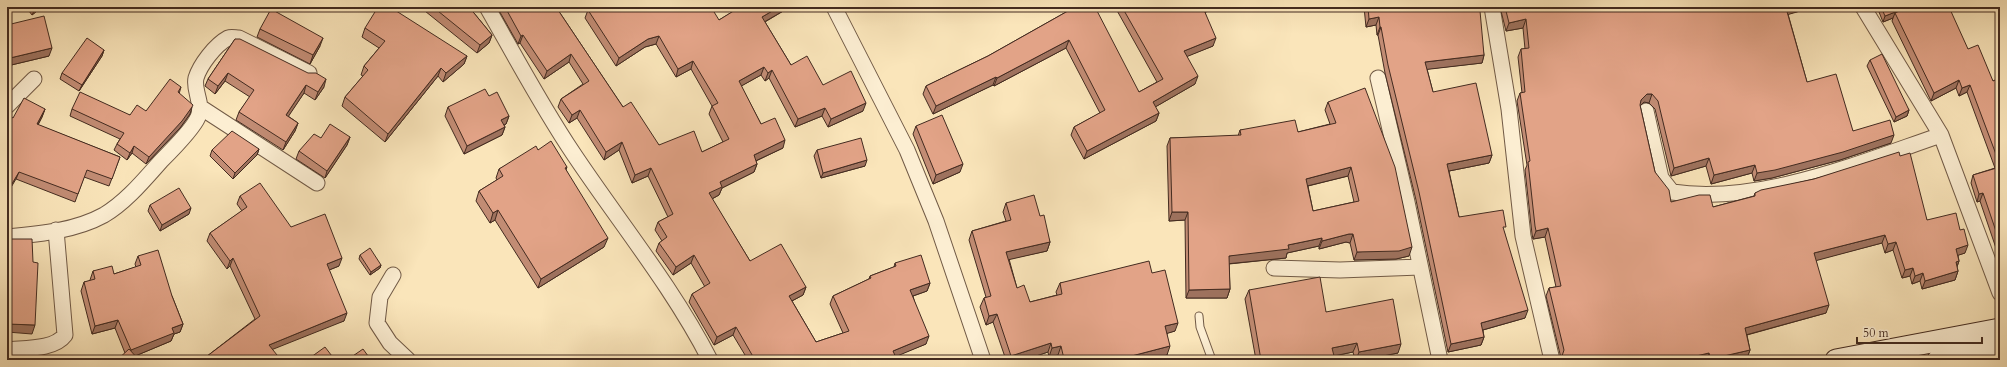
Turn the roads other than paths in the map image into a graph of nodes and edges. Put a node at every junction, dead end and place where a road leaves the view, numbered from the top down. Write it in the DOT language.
graph roads {
  1 [pos="487,7"];
  2 [pos="834,7"];
  3 [pos="1492,7"];
  4 [pos="1863,7"];
  5 [pos="309,73"];
  6 [pos="1378,78"];
  7 [pos="34,79"];
  8 [pos="7,106"];
  9 [pos="200,107"];
  10 [pos="1646,111"];
  11 [pos="1941,136"];
  12 [pos="317,183"];
  13 [pos="56,230"];
  14 [pos="7,237"];
  15 [pos="1420,267"];
  16 [pos="1274,268"];
  17 [pos="393,275"];
  18 [pos="2000,293"];
  19 [pos="1199,316"];
  20 [pos="2000,329"];
  21 [pos="2000,349"];
  22 [pos="7,350"];
  23 [pos="408,360"];
  24 [pos="710,360"];
  25 [pos="984,360"];
  26 [pos="1212,360"];
  27 [pos="1440,360"];
  28 [pos="1552,360"];
  29 [pos="1836,360"];
  30 [pos="1938,360"];
  1 -- 24 [label="street"];
  2 -- 25 [label="street"];
  3 -- 28 [label="street"];
  4 -- 11 [label="street"];
  5 -- 9 [label="street"];
  6 -- 15 [label="street"];
  7 -- 8 [label="street"];
  9 -- 12 [label="street"];
  9 -- 13 [label="street"];
  10 -- 11 [label="street"];
  11 -- 18 [label="street"];
  13 -- 14 [label="street"];
  13 -- 22 [label="street"];
  15 -- 16 [label="street"];
  15 -- 27 [label="street"];
  17 -- 23 [label="street"];
  19 -- 26 [label="lane"];
  20 -- 29 [label="main road"];
  21 -- 30 [label="main road"];
}
